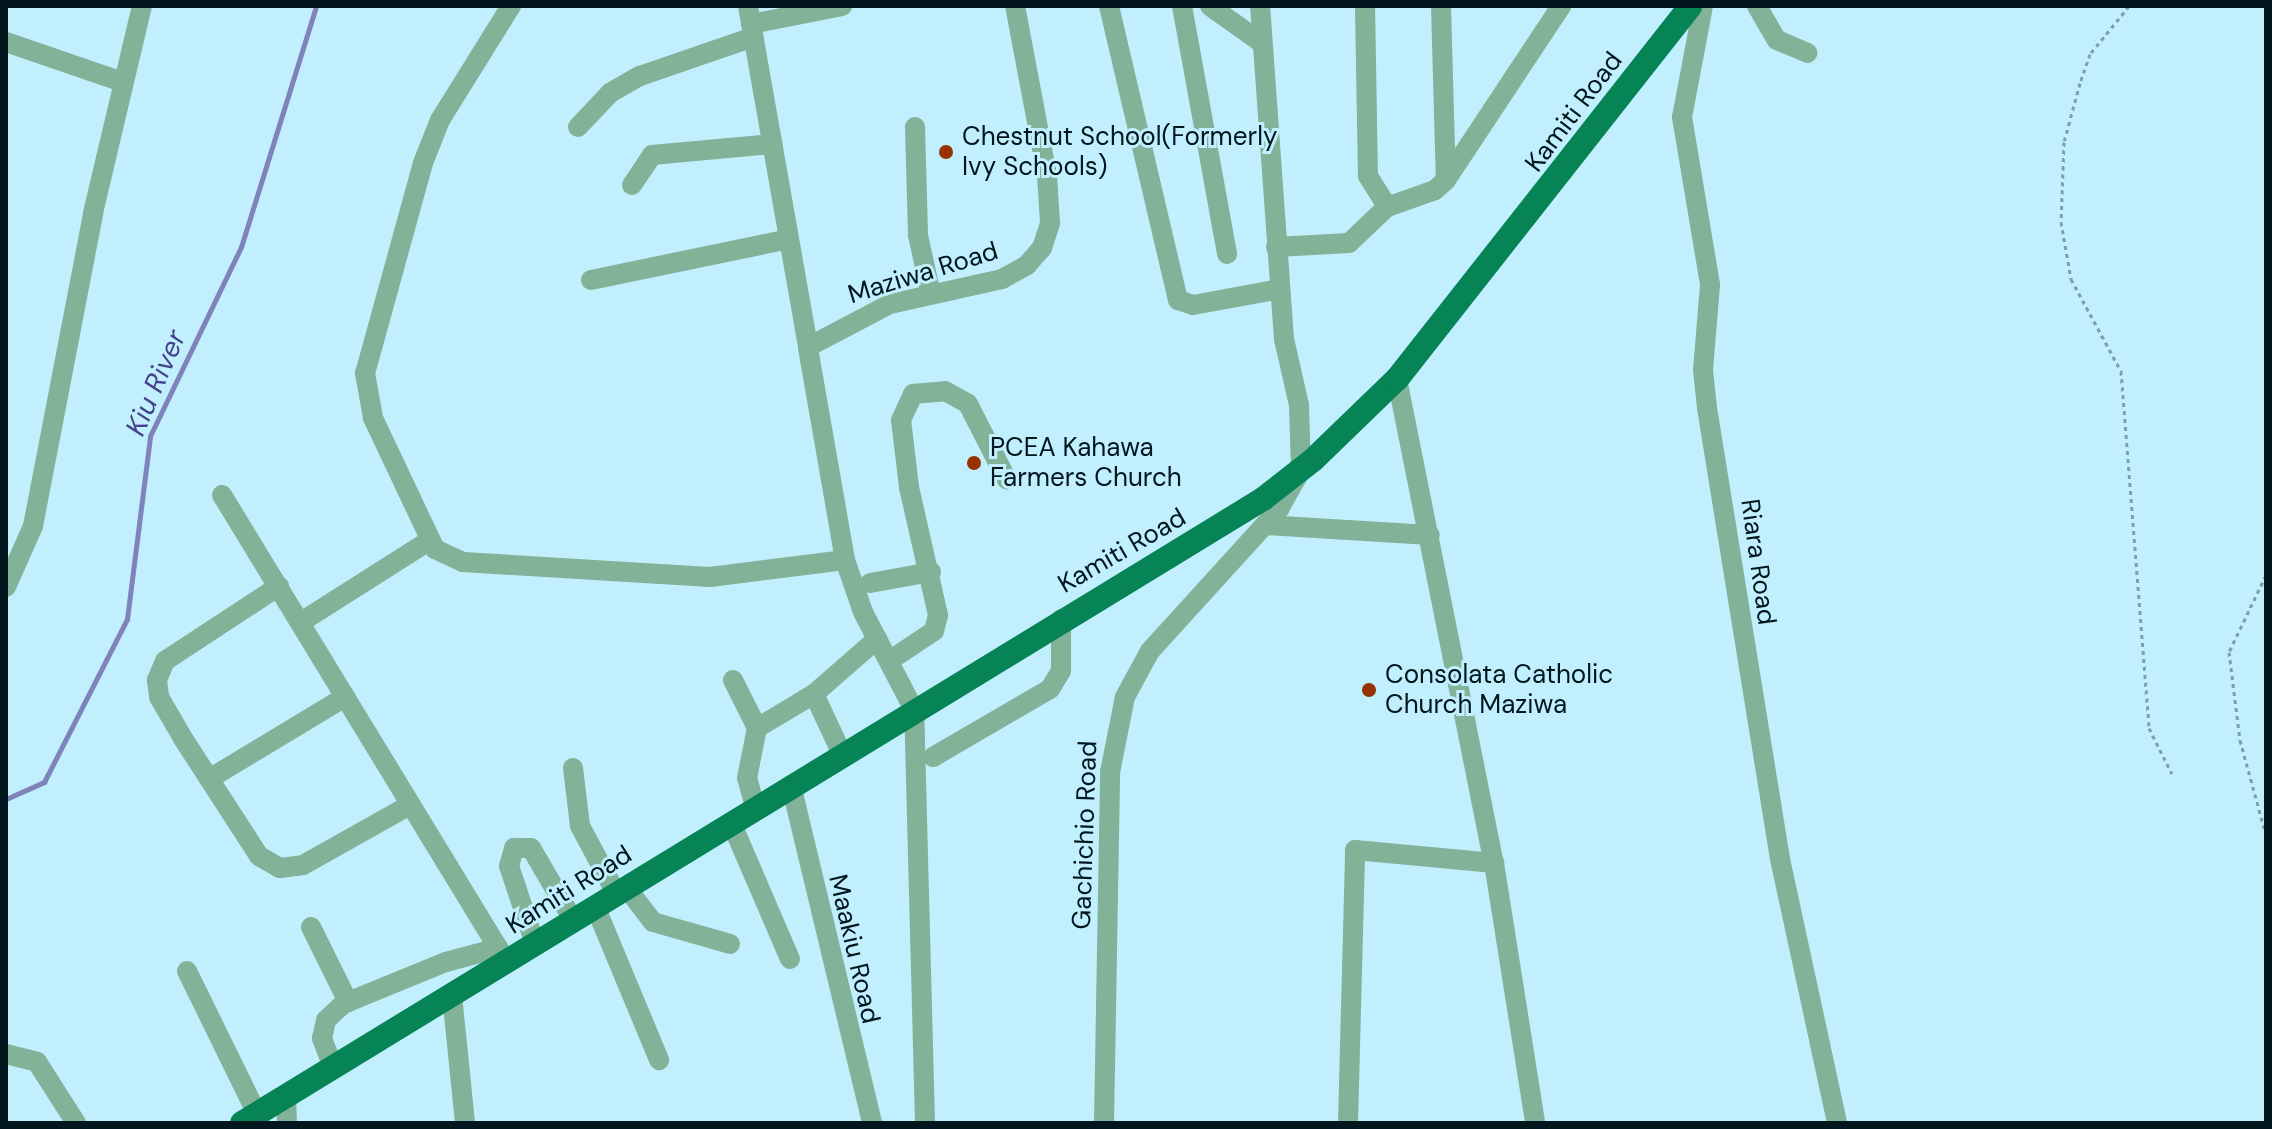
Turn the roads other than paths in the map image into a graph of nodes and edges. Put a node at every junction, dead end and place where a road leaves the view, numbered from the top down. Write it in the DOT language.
graph roads {
  1 [pos="142,6"];
  2 [pos="511,6"];
  3 [pos="842,6"];
  4 [pos="1015,6"];
  5 [pos="1109,6"];
  6 [pos="1182,6"];
  7 [pos="1210,6"];
  8 [pos="1260,6"];
  9 [pos="1365,6"];
  10 [pos="1441,6"];
  11 [pos="1561,6"];
  12 [pos="1690,6"];
  13 [pos="1703,6"];
  14 [pos="1757,6"];
  15 [pos="751,22"];
  16 [pos="1259,41"];
  17 [pos="6,42"];
  18 [pos="1807,53"];
  19 [pos="123,82"];
  20 [pos="578,127"];
  21 [pos="915,127"];
  22 [pos="772,144"];
  23 [pos="1446,180"];
  24 [pos="632,185"];
  25 [pos="1387,207"];
  26 [pos="789,239"];
  27 [pos="1276,247"];
  28 [pos="1227,254"];
  29 [pos="591,280"];
  30 [pos="1280,289"];
  31 [pos="931,295"];
  32 [pos="808,347"];
  33 [pos="1397,379"];
  34 [pos="1301,470"];
  35 [pos="1007,480"];
  36 [pos="222,495"];
  37 [pos="1265,525"];
  38 [pos="1430,535"];
  39 [pos="430,540"];
  40 [pos="845,560"];
  41 [pos="931,572"];
  42 [pos="870,583"];
  43 [pos="279,586"];
  44 [pos="6,587"];
  45 [pos="1061,619"];
  46 [pos="301,622"];
  47 [pos="877,639"];
  48 [pos="889,661"];
  49 [pos="733,680"];
  50 [pos="814,694"];
  51 [pos="345,697"];
  52 [pos="914,710"];
  53 [pos="757,728"];
  54 [pos="842,754"];
  55 [pos="933,757"];
  56 [pos="573,768"];
  57 [pos="209,779"];
  58 [pos="791,785"];
  59 [pos="410,805"];
  60 [pos="755,807"];
  61 [pos="731,822"];
  62 [pos="1494,863"];
  63 [pos="621,890"];
  64 [pos="595,906"];
  65 [pos="573,920"];
  66 [pos="311,927"];
  67 [pos="535,944"];
  68 [pos="730,944"];
  69 [pos="502,954"];
  70 [pos="790,959"];
  71 [pos="187,971"];
  72 [pos="452,995"];
  73 [pos="348,1002"];
  74 [pos="6,1054"];
  75 [pos="659,1060"];
  76 [pos="333,1067"];
  77 [pos="286,1096"];
  78 [pos="250,1118"];
  79 [pos="76,1123"];
  80 [pos="287,1123"];
  81 [pos="465,1123"];
  82 [pos="872,1123"];
  83 [pos="925,1123"];
  84 [pos="1104,1123"];
  85 [pos="1348,1123"];
  86 [pos="1535,1123"];
  87 [pos="1837,1123"];
  1 -- 19 [label="street"];
  2 -- 39 [label="street"];
  3 -- 15 [label="street"];
  4 -- 31 [label="street, Maziwa Road"];
  5 -- 30 [label="street"];
  6 -- 28 [label="street"];
  7 -- 16 [label="street"];
  8 -- 16 [label="street"];
  9 -- 25 [label="street"];
  10 -- 23 [label="street"];
  11 -- 23 [label="street"];
  12 -- 33 [label="main road, Kamiti Road"];
  13 -- 87 [label="street, Riara Road"];
  14 -- 18 [label="street"];
  15 -- 20 [label="street"];
  15 -- 22 [label="street"];
  16 -- 27 [label="street"];
  17 -- 19 [label="street"];
  19 -- 44 [label="street"];
  21 -- 31 [label="street"];
  22 -- 24 [label="street"];
  22 -- 26 [label="street"];
  23 -- 25 [label="street"];
  25 -- 27 [label="street"];
  26 -- 29 [label="street"];
  26 -- 32 [label="street"];
  27 -- 30 [label="street"];
  30 -- 34 [label="street"];
  31 -- 32 [label="street, Maziwa Road"];
  32 -- 40 [label="street"];
  33 -- 34 [label="main road, Kamiti Road"];
  33 -- 38 [label="street"];
  34 -- 37 [label="street, Gachichio Road"];
  34 -- 45 [label="main road, Kamiti Road"];
  35 -- 41 [label="street"];
  36 -- 43 [label="street"];
  37 -- 38 [label="street"];
  37 -- 84 [label="street, Gachichio Road"];
  38 -- 62 [label="street"];
  39 -- 40 [label="street"];
  39 -- 46 [label="street"];
  40 -- 47 [label="street"];
  41 -- 42 [label="street"];
  41 -- 48 [label="street"];
  43 -- 46 [label="street"];
  43 -- 57 [label="street"];
  45 -- 52 [label="main road, Kamiti Road"];
  45 -- 55 [label="street"];
  46 -- 51 [label="street"];
  47 -- 48 [label="street"];
  47 -- 50 [label="street"];
  48 -- 52 [label="street"];
  49 -- 53 [label="street"];
  50 -- 53 [label="street"];
  50 -- 54 [label="street"];
  51 -- 57 [label="street"];
  51 -- 59 [label="street"];
  52 -- 54 [label="main road, Kamiti Road"];
  52 -- 83 [label="street"];
  53 -- 60 [label="street"];
  54 -- 58 [label="main road, Kamiti Road"];
  56 -- 63 [label="street"];
  57 -- 59 [label="street"];
  58 -- 60 [label="main road, Kamiti Road"];
  58 -- 82 [label="street, Maakiu Road"];
  59 -- 69 [label="street"];
  60 -- 61 [label="main road, Kamiti Road"];
  61 -- 63 [label="main road, Kamiti Road"];
  61 -- 70 [label="street"];
  62 -- 85 [label="street"];
  62 -- 86 [label="street"];
  63 -- 64 [label="main road, Kamiti Road"];
  63 -- 68 [label="street"];
  64 -- 65 [label="main road, Kamiti Road"];
  64 -- 75 [label="street"];
  65 -- 67 [label="main road, Kamiti Road"];
  65 -- 67 [label="street"];
  66 -- 73 [label="street"];
  67 -- 69 [label="main road, Kamiti Road"];
  69 -- 72 [label="main road, Kamiti Road"];
  69 -- 73 [label="street"];
  71 -- 78 [label="street"];
  72 -- 76 [label="main road, Kamiti Road"];
  72 -- 81 [label="street"];
  73 -- 76 [label="street"];
  74 -- 79 [label="street"];
  76 -- 77 [label="main road, Kamiti Road"];
  77 -- 78 [label="main road, Kamiti Road"];
  77 -- 80 [label="street"];
}
